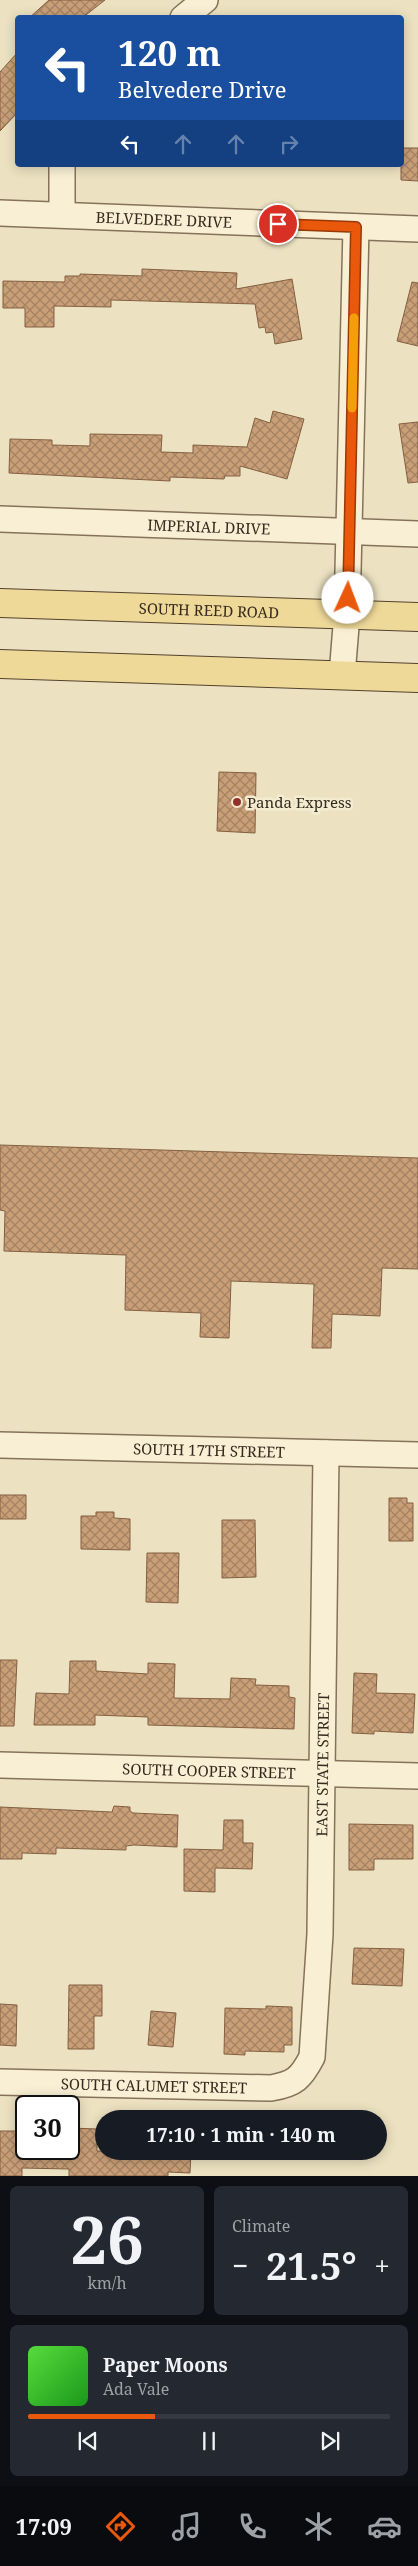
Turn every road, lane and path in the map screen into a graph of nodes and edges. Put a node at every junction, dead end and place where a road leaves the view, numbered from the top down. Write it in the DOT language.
graph roads {
  1 [pos="205,0"];
  2 [pos="187,15"];
  3 [pos="62,167"];
  4 [pos="0,212"];
  5 [pos="62,214"];
  6 [pos="356,227"];
  7 [pos="418,229"];
  8 [pos="0,519"];
  9 [pos="349,531"];
  10 [pos="418,534"];
  11 [pos="0,602"];
  12 [pos="347,614"];
  13 [pos="418,617"];
  14 [pos="0,664"];
  15 [pos="342,676"];
  16 [pos="418,678"];
  17 [pos="0,1445"];
  18 [pos="326,1453"];
  19 [pos="418,1455"];
  20 [pos="0,1765"];
  21 [pos="322,1773"];
  22 [pos="418,1776"];
  23 [pos="303,2074"];
  24 [pos="0,2082"];
  1 -- 2 [label="street"];
  3 -- 5 [label="street"];
  4 -- 5 [label="street, BELVEDERE DRIVE"];
  5 -- 6 [label="street, BELVEDERE DRIVE"];
  6 -- 7 [label="street, BELVEDERE DRIVE"];
  6 -- 9 [label="street"];
  8 -- 9 [label="street, IMPERIAL DRIVE"];
  9 -- 10 [label="street, IMPERIAL DRIVE"];
  9 -- 12 [label="street"];
  11 -- 12 [label="main road, SOUTH REED ROAD"];
  12 -- 13 [label="main road, SOUTH REED ROAD"];
  12 -- 15 [label="street"];
  14 -- 15 [label="main road"];
  15 -- 16 [label="main road"];
  17 -- 18 [label="street, SOUTH 17TH STREET"];
  18 -- 19 [label="street, SOUTH 17TH STREET"];
  18 -- 21 [label="street, EAST STATE STREET"];
  20 -- 21 [label="street, SOUTH COOPER STREET"];
  21 -- 22 [label="street, SOUTH COOPER STREET"];
  21 -- 23 [label="street, EAST STATE STREET"];
  23 -- 24 [label="street, SOUTH CALUMET STREET"];
}
